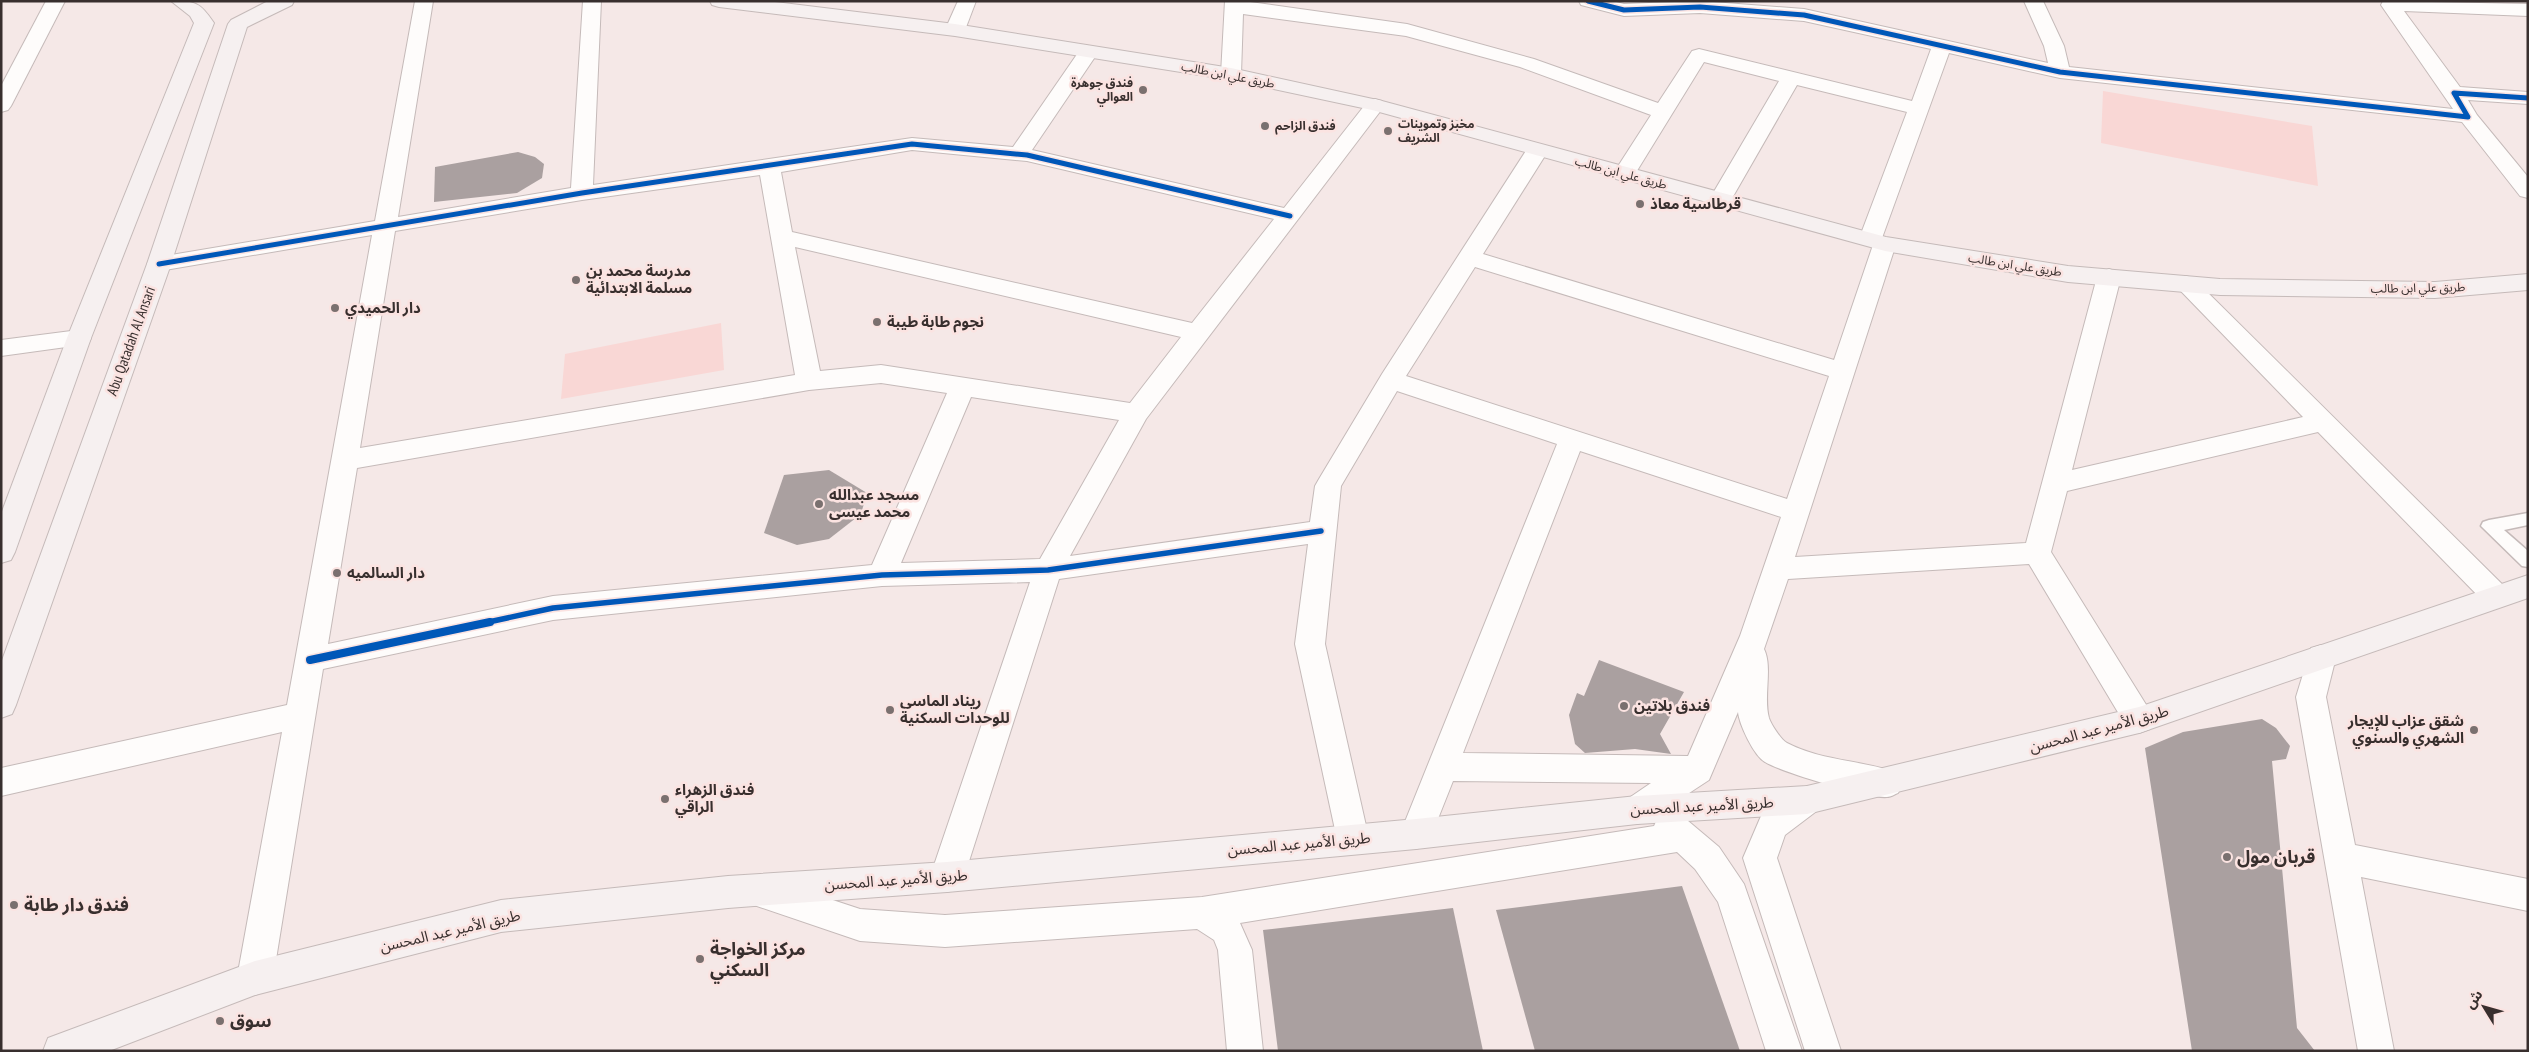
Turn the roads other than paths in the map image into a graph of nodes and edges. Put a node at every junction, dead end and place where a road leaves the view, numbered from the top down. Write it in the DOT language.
graph roads {
  1 [pos="56,1"];
  2 [pos="180,1"];
  3 [pos="285,1"];
  4 [pos="424,1"];
  5 [pos="592,1"];
  6 [pos="719,1"];
  7 [pos="967,1"];
  8 [pos="1588,1"];
  9 [pos="2034,1"];
  10 [pos="770,3"];
  11 [pos="1234,4"];
  12 [pos="1702,4"];
  13 [pos="1807,8"];
  14 [pos="2528,10"];
  15 [pos="955,30"];
  16 [pos="1942,47"];
  17 [pos="1090,51"];
  18 [pos="2060,72"];
  19 [pos="1230,74"];
  20 [pos="1791,78"];
  21 [pos="6,87"];
  22 [pos="2454,93"];
  23 [pos="2528,98"];
  24 [pos="1376,105"];
  25 [pos="1,106"];
  26 [pos="1919,109"];
  27 [pos="1663,112"];
  28 [pos="2468,118"];
  29 [pos="1537,151"];
  30 [pos="1018,155"];
  31 [pos="769,167"];
  32 [pos="1624,174"];
  33 [pos="2528,191"];
  34 [pos="582,193"];
  35 [pos="1720,200"];
  36 [pos="1290,216"];
  37 [pos="385,225"];
  38 [pos="782,237"];
  39 [pos="1877,241"];
  40 [pos="1469,257"];
  41 [pos="159,264"];
  42 [pos="2109,277"];
  43 [pos="2528,282"];
  44 [pos="2186,284"];
  45 [pos="1198,333"];
  46 [pos="79,338"];
  47 [pos="1,348"];
  48 [pos="1843,372"];
  49 [pos="1391,380"];
  50 [pos="809,381"];
  51 [pos="962,387"];
  52 [pos="1136,413"];
  53 [pos="2322,422"];
  54 [pos="1572,439"];
  55 [pos="344,460"];
  56 [pos="2055,484"];
  57 [pos="1796,512"];
  58 [pos="2528,519"];
  59 [pos="1321,531"];
  60 [pos="1,552"];
  61 [pos="2037,553"];
  62 [pos="2528,561"];
  63 [pos="1777,569"];
  64 [pos="1048,570"];
  65 [pos="882,575"];
  66 [pos="2528,586"];
  67 [pos="2496,596"];
  68 [pos="1755,636"];
  69 [pos="2321,657"];
  70 [pos="310,660"];
  71 [pos="1,705"];
  72 [pos="300,715"];
  73 [pos="2140,720"];
  74 [pos="1442,767"];
  75 [pos="1698,770"];
  76 [pos="1,782"];
  77 [pos="1887,783"];
  78 [pos="1807,800"];
  79 [pos="1645,809"];
  80 [pos="1416,834"];
  81 [pos="1683,836"];
  82 [pos="1353,839"];
  83 [pos="2340,857"];
  84 [pos="947,877"];
  85 [pos="756,890"];
  86 [pos="2528,895"];
  87 [pos="1202,913"];
  88 [pos="255,978"];
  89 [pos="61,1051"];
  90 [pos="1245,1051"];
  91 [pos="1784,1051"];
  92 [pos="1823,1051"];
  93 [pos="2376,1051"];
  1 -- 21 [label="street"];
  2 -- 46 [label="main road"];
  3 -- 41 [label="main road, Abu Qatadah Al Ansari"];
  4 -- 37 [label="street"];
  5 -- 34 [label="street"];
  6 -- 10 [label="main road, طريق علي ابن طالب"];
  7 -- 15 [label="street"];
  8 -- 12 [label="street"];
  9 -- 18 [label="street"];
  10 -- 15 [label="main road, طريق علي ابن طالب"];
  11 -- 19 [label="street"];
  11 -- 27 [label="street"];
  12 -- 13 [label="street"];
  13 -- 16 [label="street"];
  14 -- 22 [label="street"];
  15 -- 17 [label="main road, طريق علي ابن طالب"];
  16 -- 18 [label="street"];
  16 -- 26 [label="street"];
  17 -- 19 [label="main road, طريق علي ابن طالب"];
  17 -- 30 [label="street"];
  18 -- 28 [label="street"];
  19 -- 24 [label="main road, طريق علي ابن طالب"];
  20 -- 26 [label="street"];
  20 -- 27 [label="street"];
  20 -- 35 [label="street"];
  21 -- 25 [label="street"];
  22 -- 23 [label="street"];
  22 -- 28 [label="street"];
  24 -- 29 [label="main road, طريق علي ابن طالب"];
  24 -- 36 [label="street"];
  26 -- 39 [label="street"];
  27 -- 32 [label="street"];
  28 -- 33 [label="street"];
  29 -- 32 [label="main road, طريق علي ابن طالب"];
  29 -- 40 [label="street"];
  30 -- 31 [label="street"];
  30 -- 36 [label="street"];
  31 -- 34 [label="street"];
  31 -- 38 [label="street"];
  32 -- 35 [label="main road, طريق علي ابن طالب"];
  34 -- 37 [label="street"];
  35 -- 39 [label="main road, طريق علي ابن طالب"];
  36 -- 45 [label="street"];
  37 -- 41 [label="street"];
  37 -- 55 [label="street"];
  38 -- 45 [label="street"];
  38 -- 50 [label="street"];
  39 -- 42 [label="main road, طريق علي ابن طالب"];
  39 -- 48 [label="street"];
  40 -- 48 [label="street"];
  40 -- 49 [label="street"];
  41 -- 71 [label="main road, Abu Qatadah Al Ansari"];
  42 -- 44 [label="main road, طريق علي ابن طالب"];
  42 -- 56 [label="street"];
  43 -- 44 [label="main road, طريق علي ابن طالب"];
  44 -- 53 [label="street"];
  45 -- 52 [label="street"];
  46 -- 47 [label="street"];
  46 -- 60 [label="main road"];
  48 -- 57 [label="street"];
  49 -- 54 [label="street"];
  49 -- 59 [label="street"];
  50 -- 51 [label="street"];
  50 -- 55 [label="street"];
  51 -- 52 [label="street"];
  51 -- 65 [label="street"];
  52 -- 64 [label="street"];
  53 -- 56 [label="street"];
  53 -- 67 [label="street"];
  54 -- 57 [label="street"];
  54 -- 74 [label="street"];
  55 -- 70 [label="street"];
  56 -- 61 [label="street"];
  57 -- 63 [label="street"];
  58 -- 62 [label="lane"];
  59 -- 64 [label="street"];
  59 -- 82 [label="street"];
  61 -- 63 [label="street"];
  61 -- 73 [label="street"];
  63 -- 68 [label="street"];
  64 -- 65 [label="street"];
  64 -- 84 [label="street"];
  65 -- 70 [label="street"];
  66 -- 67 [label="main road, طريق الأمير عبد المحسن"];
  67 -- 69 [label="main road, طريق الأمير عبد المحسن"];
  68 -- 75 [label="street"];
  68 -- 77 [label="street"];
  69 -- 73 [label="main road, طريق الأمير عبد المحسن"];
  69 -- 83 [label="street"];
  70 -- 72 [label="street"];
  72 -- 76 [label="street"];
  72 -- 88 [label="street"];
  73 -- 77 [label="main road, طريق الأمير عبد المحسن"];
  74 -- 75 [label="street"];
  74 -- 80 [label="street"];
  75 -- 79 [label="street"];
  77 -- 78 [label="main road, طريق الأمير عبد المحسن"];
  78 -- 79 [label="main road, طريق الأمير عبد المحسن"];
  78 -- 92 [label="street"];
  79 -- 80 [label="main road, طريق الأمير عبد المحسن"];
  79 -- 81 [label="street"];
  80 -- 82 [label="main road, طريق الأمير عبد المحسن"];
  81 -- 87 [label="street"];
  81 -- 91 [label="street"];
  82 -- 84 [label="main road, طريق الأمير عبد المحسن"];
  83 -- 86 [label="street"];
  83 -- 93 [label="street"];
  84 -- 85 [label="main road, طريق الأمير عبد المحسن"];
  85 -- 87 [label="street"];
  85 -- 88 [label="main road, طريق الأمير عبد المحسن"];
  87 -- 90 [label="street"];
  88 -- 89 [label="main road, طريق الأمير عبد المحسن"];
}
